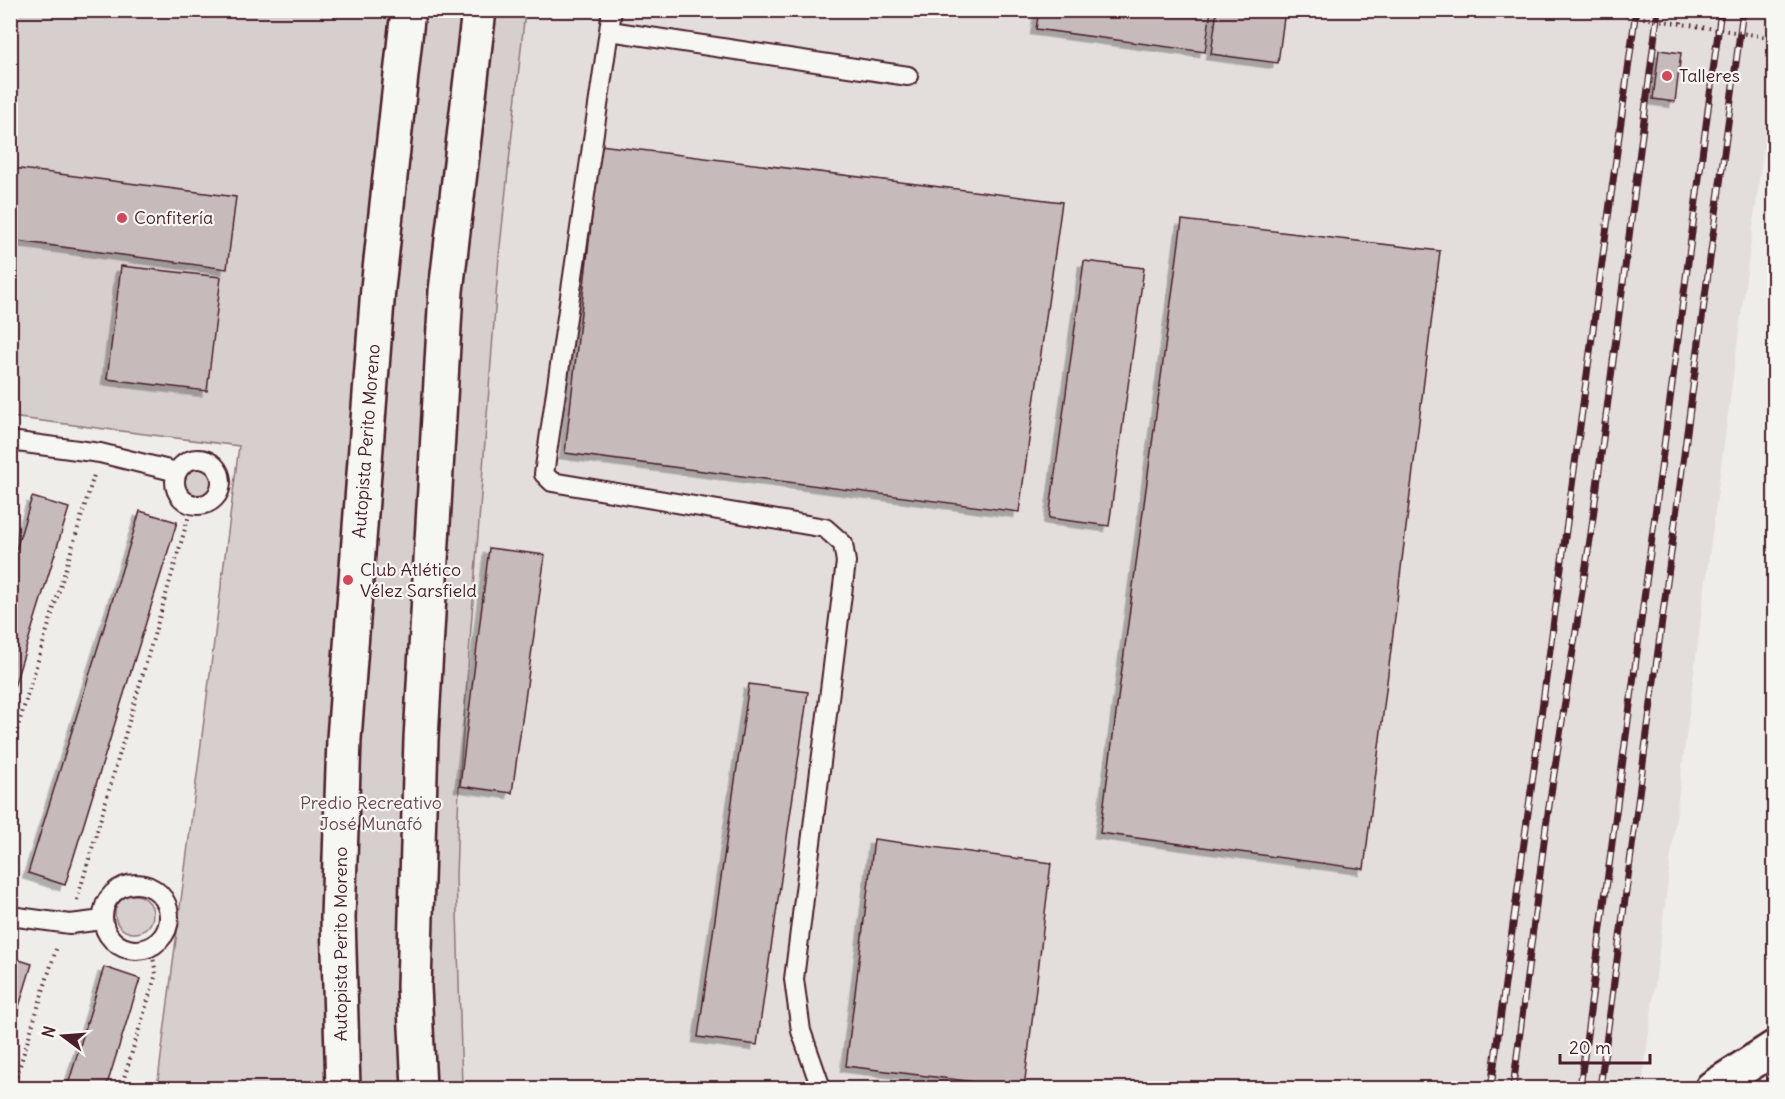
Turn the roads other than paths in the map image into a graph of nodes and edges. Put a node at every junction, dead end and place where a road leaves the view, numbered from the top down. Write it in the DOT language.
graph roads {
  1 [pos="408,10"];
  2 [pos="479,10"];
  3 [pos="612,10"];
  4 [pos="610,31"];
  5 [pos="908,76"];
  6 [pos="10,441"];
  7 [pos="177,471"];
  8 [pos="10,916"];
  9 [pos="103,920"];
  10 [pos="1774,1048"];
  11 [pos="343,1089"];
  12 [pos="419,1089"];
  13 [pos="821,1089"];
  14 [pos="1712,1089"];
  1 -- 11 [label="main road, Autopista Perito Moreno"];
  2 -- 12 [label="main road"];
  3 -- 4 [label="lane"];
  4 -- 5 [label="lane"];
  4 -- 13 [label="lane"];
  6 -- 7 [label="lane"];
  7 -- 7 [label="lane"];
  8 -- 9 [label="lane"];
  9 -- 9 [label="lane"];
  10 -- 14 [label="main road"];
}
